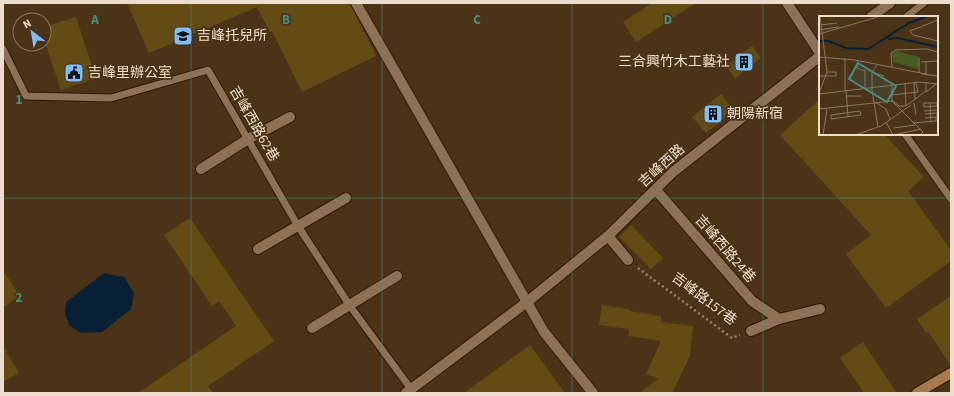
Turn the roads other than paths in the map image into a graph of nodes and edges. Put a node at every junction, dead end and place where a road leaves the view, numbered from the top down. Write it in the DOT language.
graph roads {
  1 [pos="356,3"];
  2 [pos="787,3"];
  3 [pos="890,3"];
  4 [pos="924,3"];
  5 [pos="872,16"];
  6 [pos="907,16"];
  7 [pos="3,49"];
  8 [pos="819,51"];
  9 [pos="819,57"];
  10 [pos="290,117"];
  11 [pos="906,135"];
  12 [pos="248,139"];
  13 [pos="201,169"];
  14 [pos="656,190"];
  15 [pos="346,198"];
  16 [pos="951,199"];
  17 [pos="298,226"];
  18 [pos="608,236"];
  19 [pos="258,249"];
  20 [pos="628,260"];
  21 [pos="397,276"];
  22 [pos="527,302"];
  23 [pos="350,306"];
  24 [pos="820,308"];
  25 [pos="778,319"];
  26 [pos="312,328"];
  27 [pos="751,331"];
  28 [pos="951,374"];
  29 [pos="408,391"];
  30 [pos="593,393"];
  31 [pos="917,393"];
  1 -- 22 [label="street"];
  2 -- 8 [label="street"];
  3 -- 5 [label="street"];
  4 -- 6 [label="lane"];
  7 -- 12 [label="lane, 吉峰西路62巷"];
  9 -- 14 [label="street, 吉峰西路"];
  10 -- 12 [label="street"];
  11 -- 16 [label="lane"];
  12 -- 13 [label="street"];
  12 -- 17 [label="lane, 吉峰西路62巷"];
  14 -- 18 [label="street, 吉峰西路"];
  14 -- 25 [label="street, 吉峰西路24巷"];
  15 -- 17 [label="street"];
  17 -- 19 [label="street"];
  17 -- 23 [label="lane, 吉峰西路62巷"];
  18 -- 20 [label="street"];
  18 -- 22 [label="street, 吉峰西路"];
  21 -- 23 [label="street"];
  22 -- 29 [label="street, 吉峰西路"];
  22 -- 30 [label="street"];
  23 -- 26 [label="street"];
  23 -- 29 [label="lane, 吉峰西路62巷"];
  24 -- 25 [label="street, 吉峰路157巷"];
  25 -- 27 [label="street, 吉峰路157巷"];
  28 -- 31 [label="street"];
}
